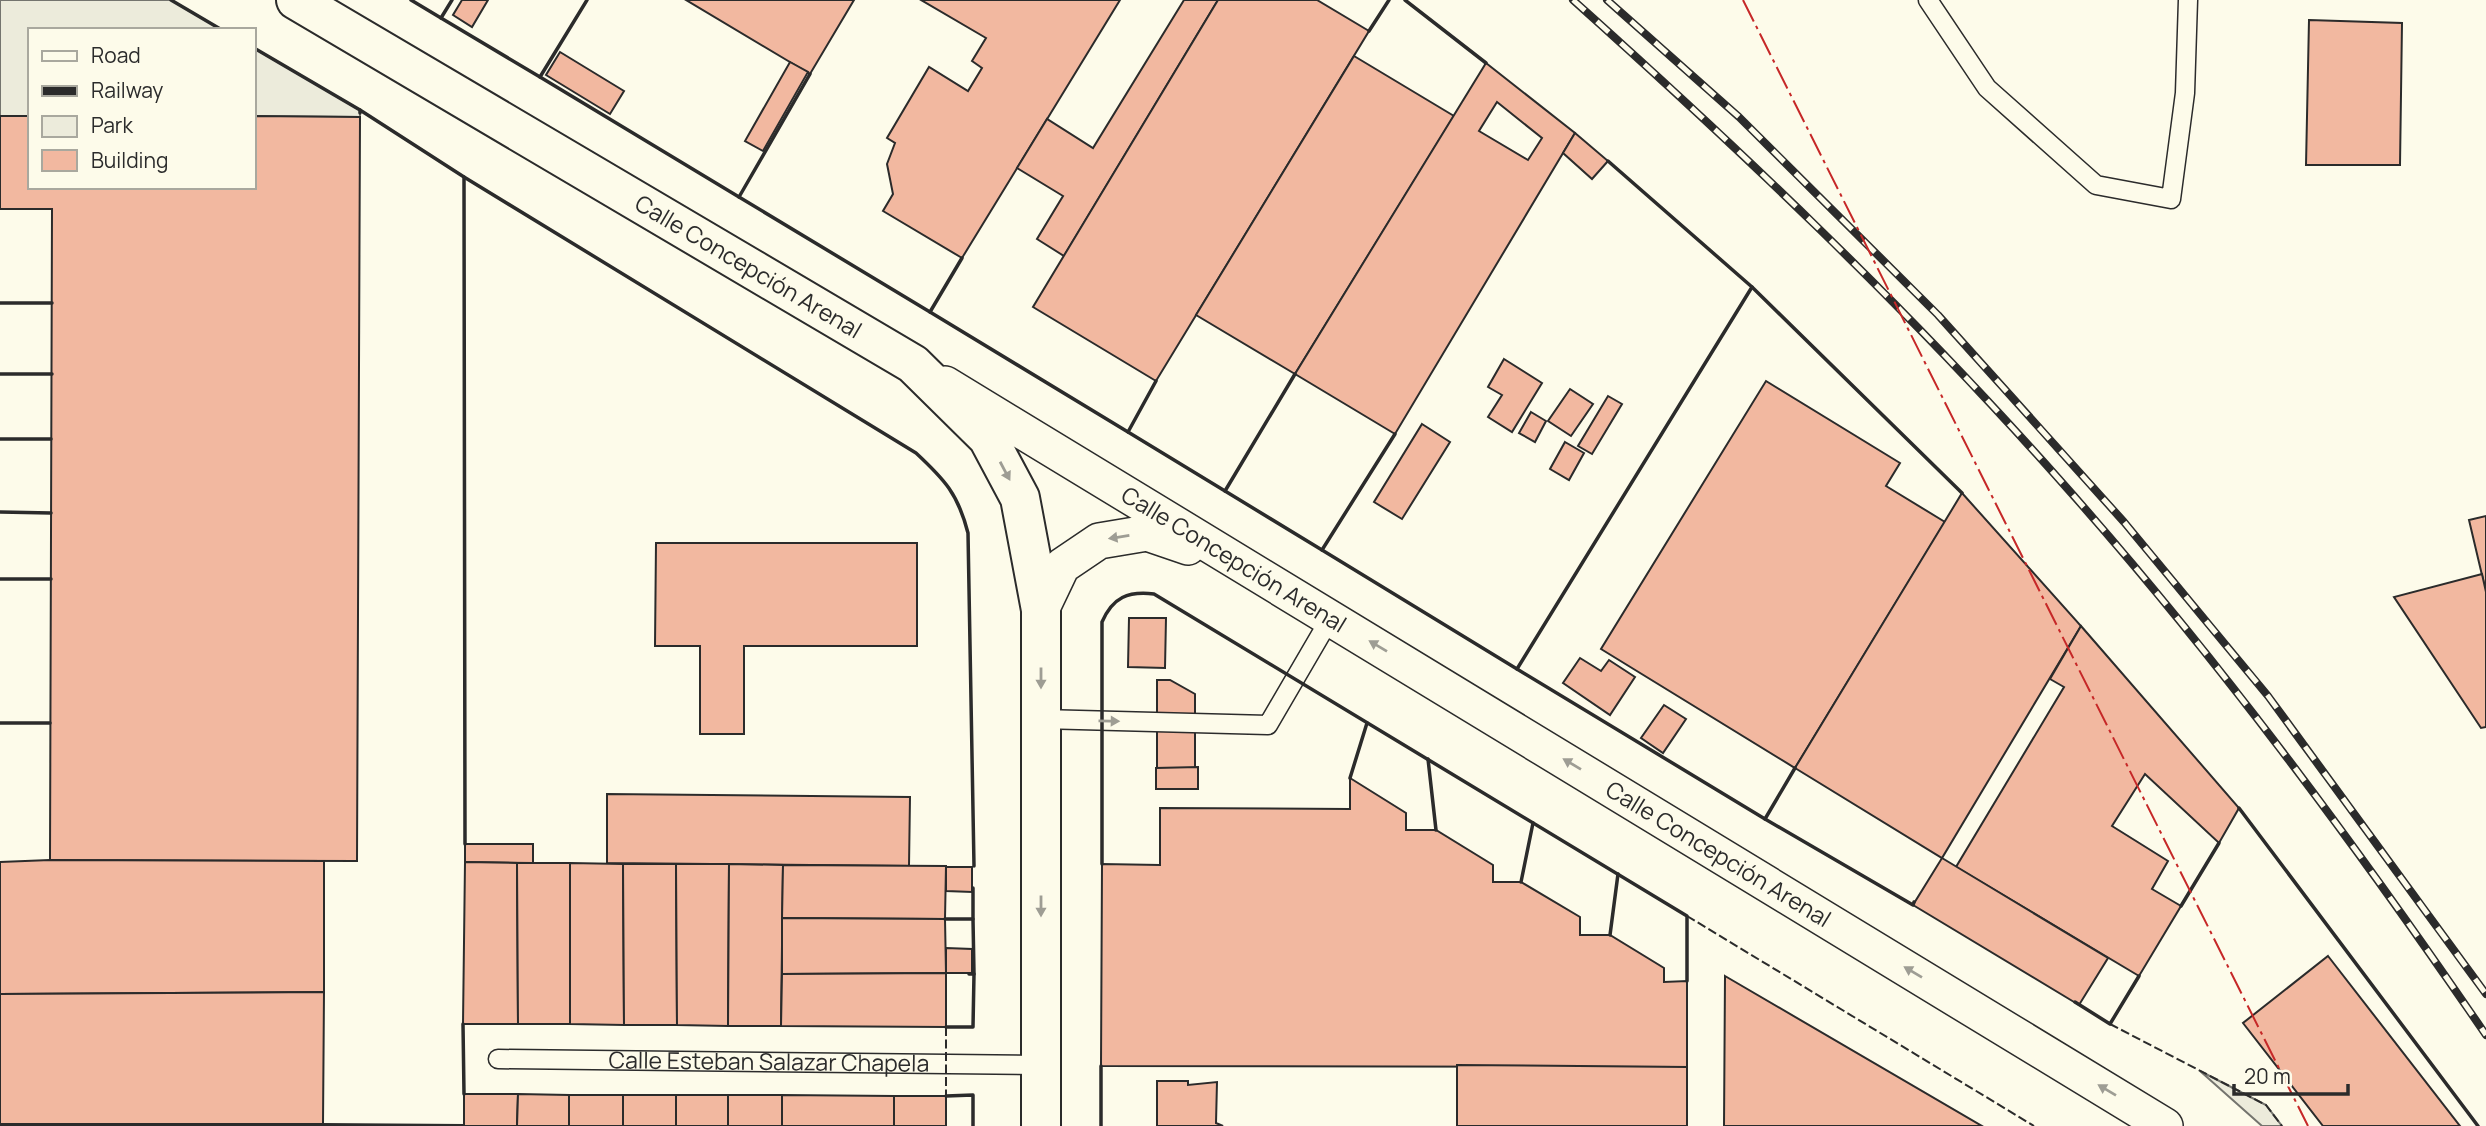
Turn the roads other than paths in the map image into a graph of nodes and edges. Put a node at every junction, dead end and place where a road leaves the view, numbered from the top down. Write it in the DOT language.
graph roads {
  1 [pos="296,0"];
  2 [pos="1928,0"];
  3 [pos="2188,0"];
  4 [pos="913,365"];
  5 [pos="1254,571"];
  6 [pos="1041,610"];
  7 [pos="1331,617"];
  8 [pos="1041,719"];
  9 [pos="498,1059"];
  10 [pos="1042,1065"];
  11 [pos="1041,1126"];
  12 [pos="2165,1126"];
  1 -- 4 [label="street, Calle Concepción Arenal"];
  2 -- 3 [label="lane"];
  4 -- 5 [label="street, Calle Concepción Arenal"];
  4 -- 6 [label="street, one-way"];
  5 -- 6 [label="street, one-way"];
  5 -- 7 [label="street, Calle Concepción Arenal"];
  6 -- 8 [label="street, one-way"];
  8 -- 7 [label="lane, one-way"];
  12 -- 7 [label="street, Calle Concepción Arenal, one-way"];
  8 -- 10 [label="street, one-way"];
  9 -- 10 [label="lane, Calle Esteban Salazar Chapela"];
  10 -- 11 [label="street"];
}
